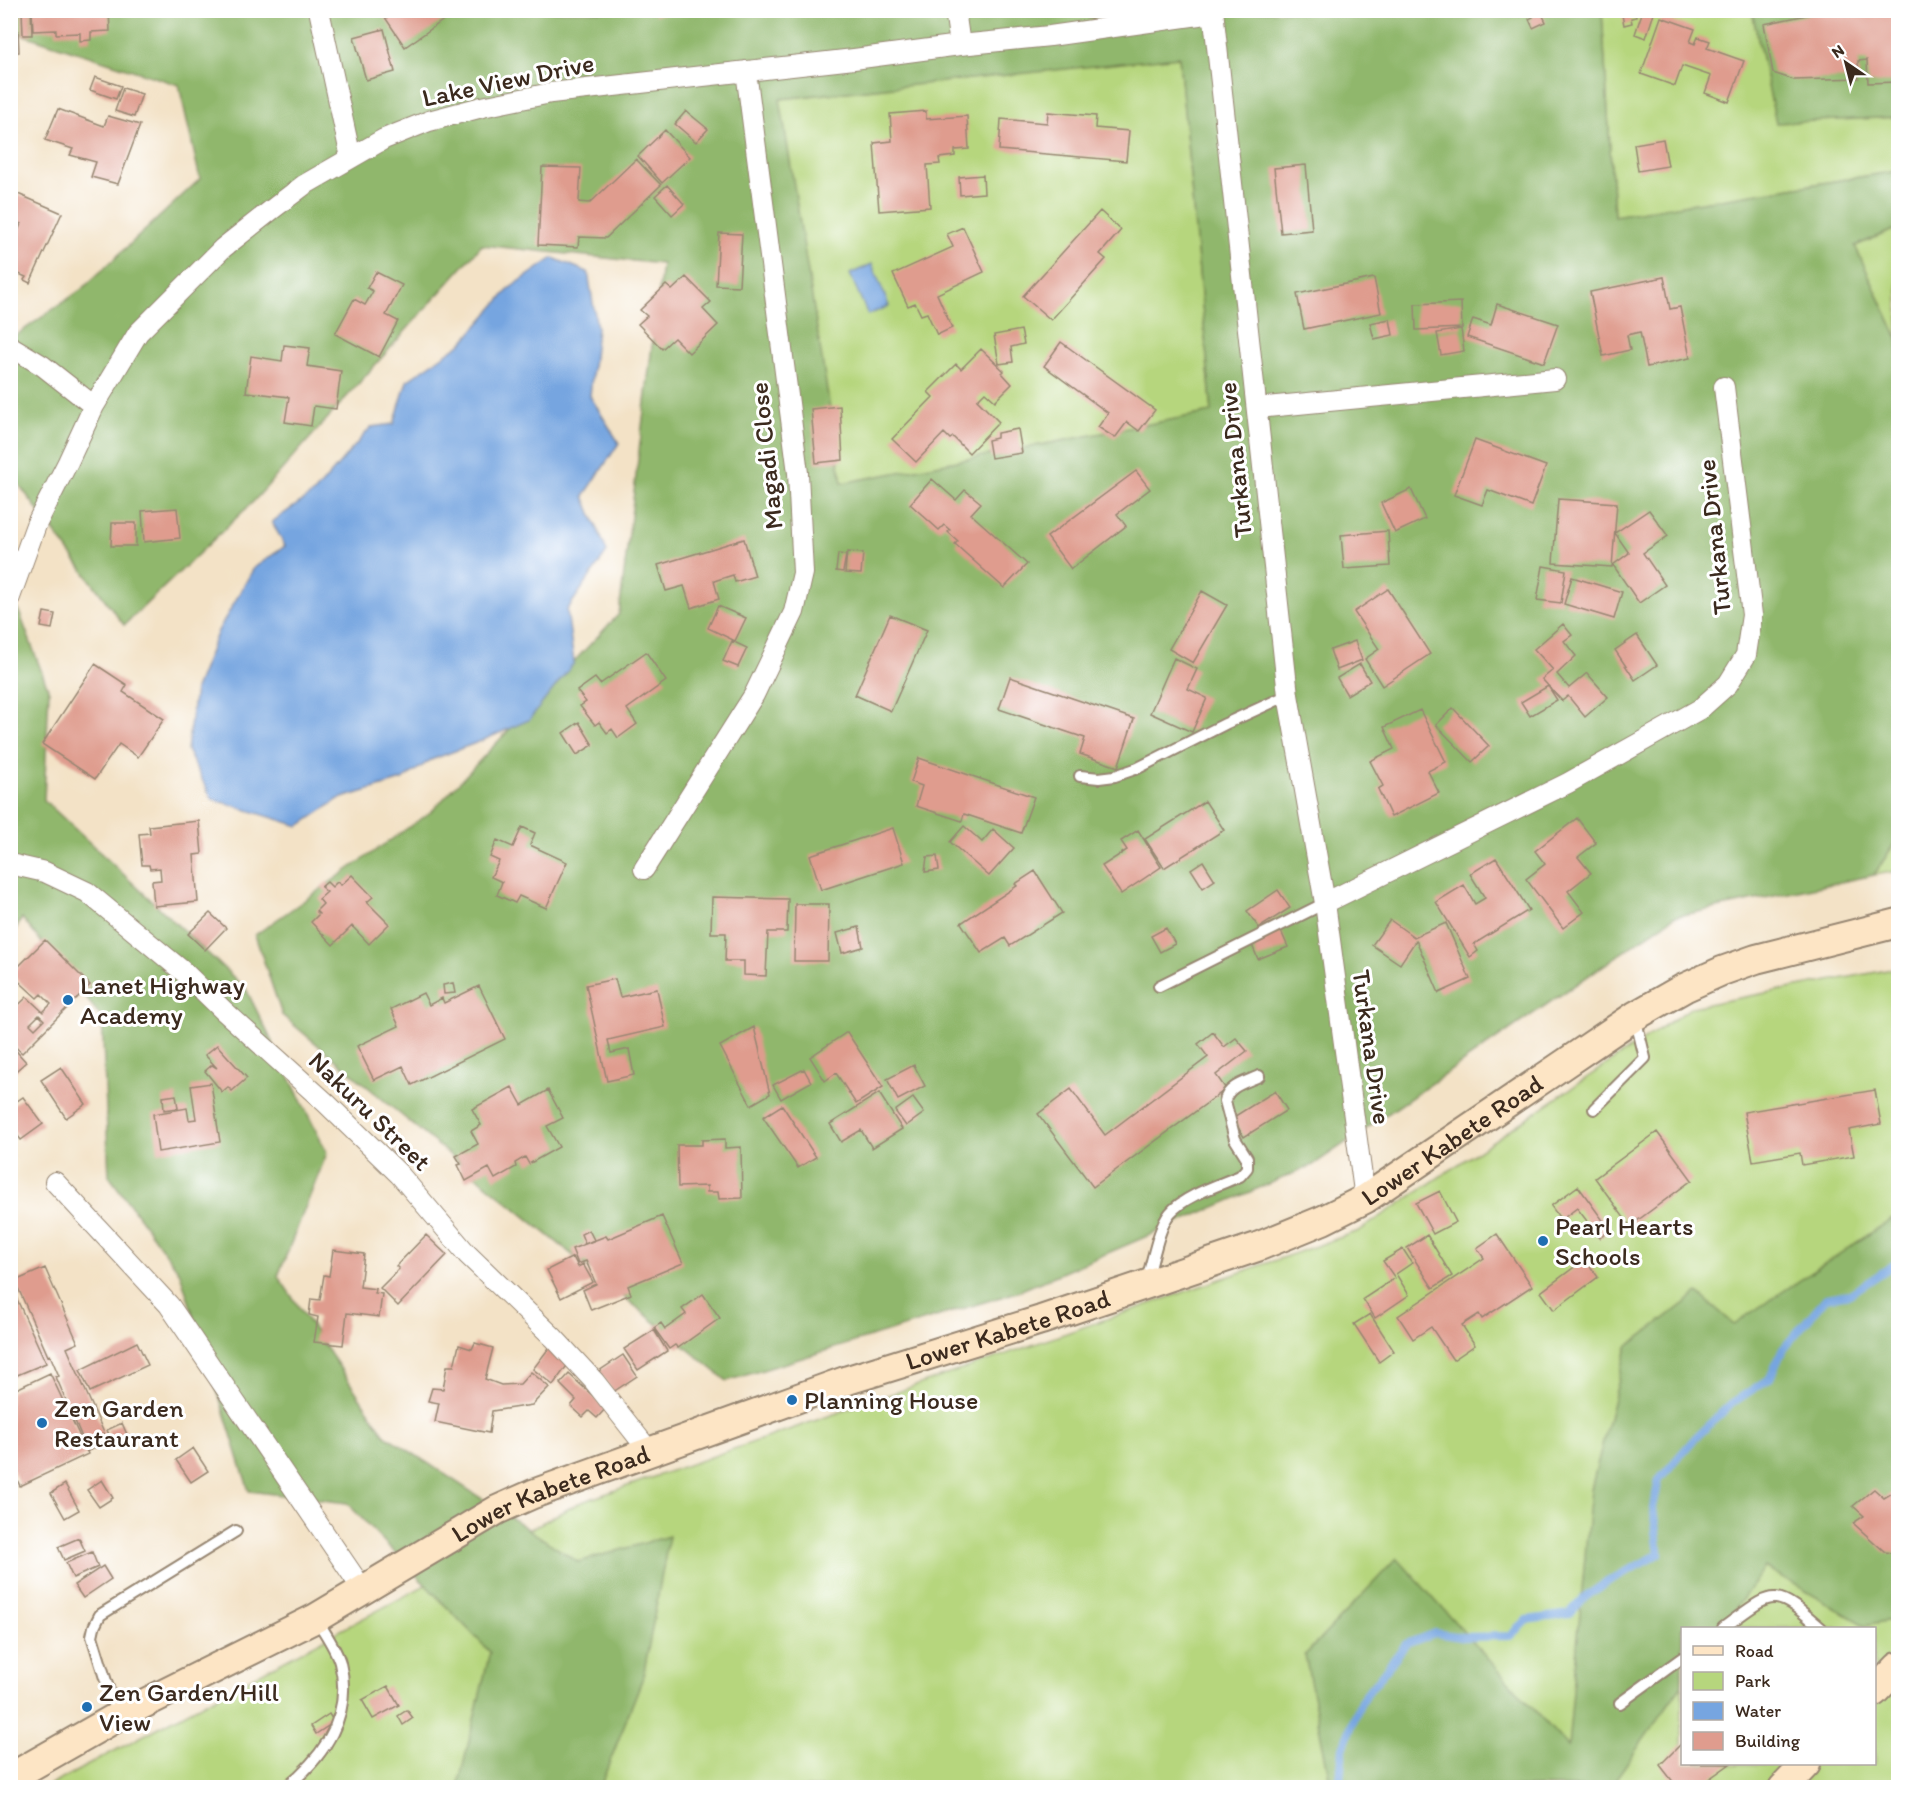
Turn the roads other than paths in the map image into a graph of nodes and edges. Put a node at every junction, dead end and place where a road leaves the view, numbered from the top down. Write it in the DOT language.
graph roads {
  1 [pos="319,10"];
  2 [pos="955,10"];
  3 [pos="1213,12"];
  4 [pos="960,45"];
  5 [pos="746,71"];
  6 [pos="351,158"];
  7 [pos="10,346"];
  8 [pos="1555,380"];
  9 [pos="1724,387"];
  10 [pos="94,406"];
  11 [pos="1257,408"];
  12 [pos="10,597"];
  13 [pos="1288,695"];
  14 [pos="1080,776"];
  15 [pos="10,864"];
  16 [pos="644,869"];
  17 [pos="1325,903"];
  18 [pos="1899,923"];
  19 [pos="1159,986"];
  20 [pos="1635,1016"];
  21 [pos="1259,1076"];
  22 [pos="1594,1109"];
  23 [pos="55,1182"];
  24 [pos="1365,1199"];
  25 [pos="1145,1285"];
  26 [pos="649,1451"];
  27 [pos="236,1531"];
  28 [pos="363,1590"];
  29 [pos="316,1618"];
  30 [pos="1726,1627"];
  31 [pos="1819,1627"];
  32 [pos="1681,1659"];
  33 [pos="1620,1703"];
  34 [pos="117,1718"];
  35 [pos="1805,1765"];
  36 [pos="10,1778"];
  37 [pos="285,1788"];
  38 [pos="1783,1788"];
  1 -- 6 [label="street"];
  2 -- 4 [label="street"];
  3 -- 4 [label="street, Lake View Drive"];
  3 -- 11 [label="street, Turkana Drive"];
  4 -- 5 [label="street, Lake View Drive"];
  5 -- 6 [label="street, Lake View Drive"];
  5 -- 16 [label="street, Magadi Close"];
  6 -- 10 [label="street, Lake View Drive"];
  7 -- 10 [label="street"];
  8 -- 11 [label="street"];
  9 -- 17 [label="street, Turkana Drive"];
  10 -- 12 [label="street, Lake View Drive"];
  11 -- 13 [label="street, Turkana Drive"];
  13 -- 14 [label="lane"];
  13 -- 17 [label="street, Turkana Drive"];
  15 -- 26 [label="street, Nakuru Street"];
  17 -- 19 [label="lane"];
  17 -- 24 [label="street, Turkana Drive"];
  18 -- 20 [label="main road, Lower Kabete Road"];
  20 -- 22 [label="lane"];
  20 -- 24 [label="main road, Lower Kabete Road"];
  21 -- 25 [label="lane"];
  23 -- 28 [label="street"];
  24 -- 25 [label="main road, Lower Kabete Road"];
  25 -- 26 [label="main road, Lower Kabete Road"];
  26 -- 28 [label="main road, Lower Kabete Road"];
  27 -- 34 [label="lane"];
  28 -- 29 [label="main road, Lower Kabete Road"];
  29 -- 34 [label="main road, Lower Kabete Road"];
  29 -- 37 [label="lane"];
  30 -- 31 [label="lane"];
  32 -- 33 [label="lane"];
  34 -- 36 [label="main road, Lower Kabete Road"];
  35 -- 38 [label="main road"];
}
